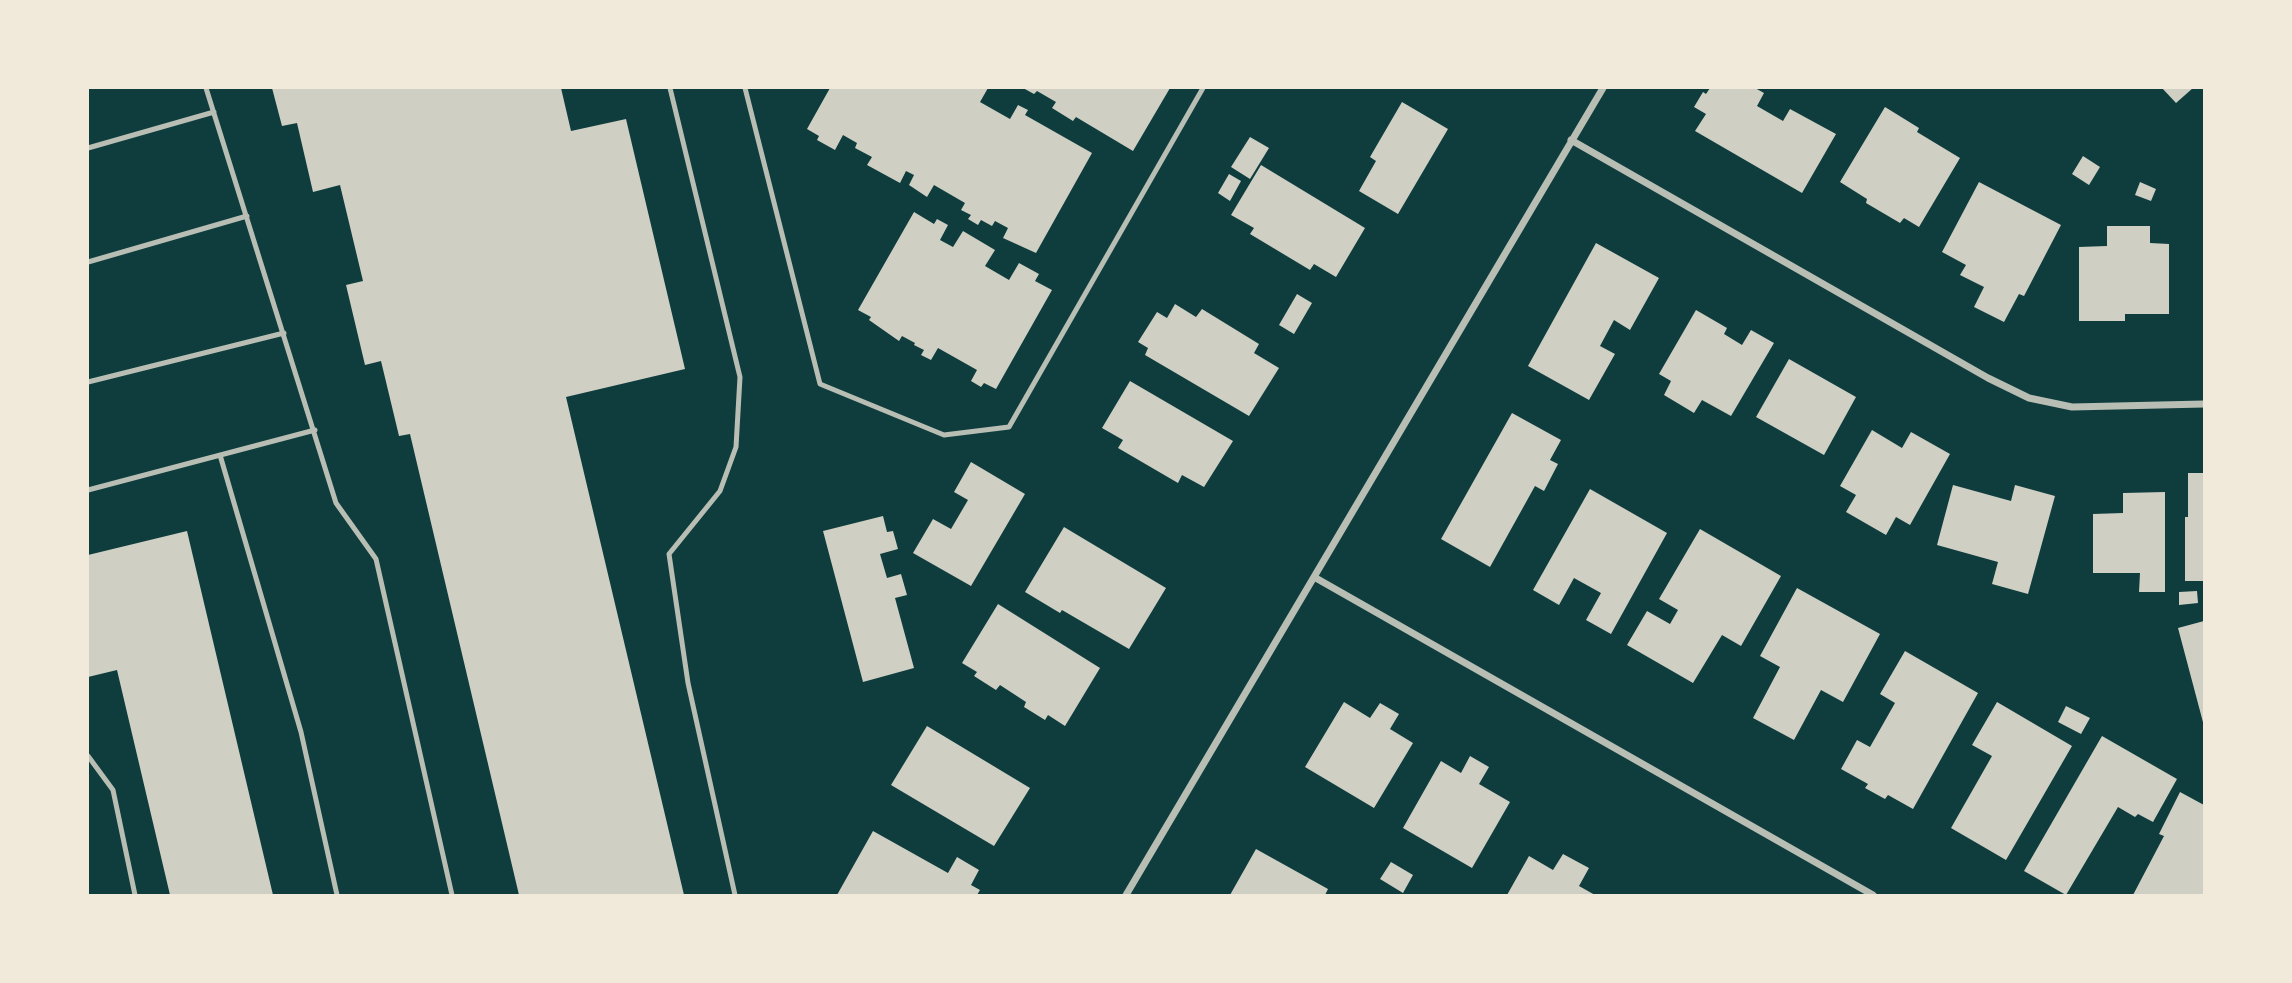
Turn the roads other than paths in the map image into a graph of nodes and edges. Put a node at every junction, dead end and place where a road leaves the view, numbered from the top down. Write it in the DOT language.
graph roads {
  1 [pos="206,88"];
  2 [pos="670,88"];
  3 [pos="745,88"];
  4 [pos="1203,88"];
  5 [pos="1603,88"];
  6 [pos="214,112"];
  7 [pos="1571,140"];
  8 [pos="88,148"];
  9 [pos="247,216"];
  10 [pos="88,262"];
  11 [pos="284,333"];
  12 [pos="88,382"];
  13 [pos="2204,404"];
  14 [pos="315,430"];
  15 [pos="220,455"];
  16 [pos="88,490"];
  17 [pos="1314,577"];
  18 [pos="88,757"];
  19 [pos="135,895"];
  20 [pos="337,895"];
  21 [pos="452,895"];
  22 [pos="735,895"];
  23 [pos="1126,895"];
  24 [pos="1873,895"];
  1 -- 6 [label="lane"];
  2 -- 22 [label="lane"];
  3 -- 4 [label="lane"];
  5 -- 7 [label="street"];
  6 -- 8 [label="lane"];
  6 -- 9 [label="lane"];
  7 -- 13 [label="street"];
  7 -- 17 [label="street"];
  9 -- 10 [label="lane"];
  9 -- 11 [label="lane"];
  11 -- 12 [label="lane"];
  11 -- 14 [label="lane"];
  14 -- 15 [label="lane"];
  14 -- 21 [label="lane"];
  15 -- 16 [label="lane"];
  15 -- 20 [label="lane"];
  17 -- 23 [label="street"];
  17 -- 24 [label="street"];
  18 -- 19 [label="lane"];
}
